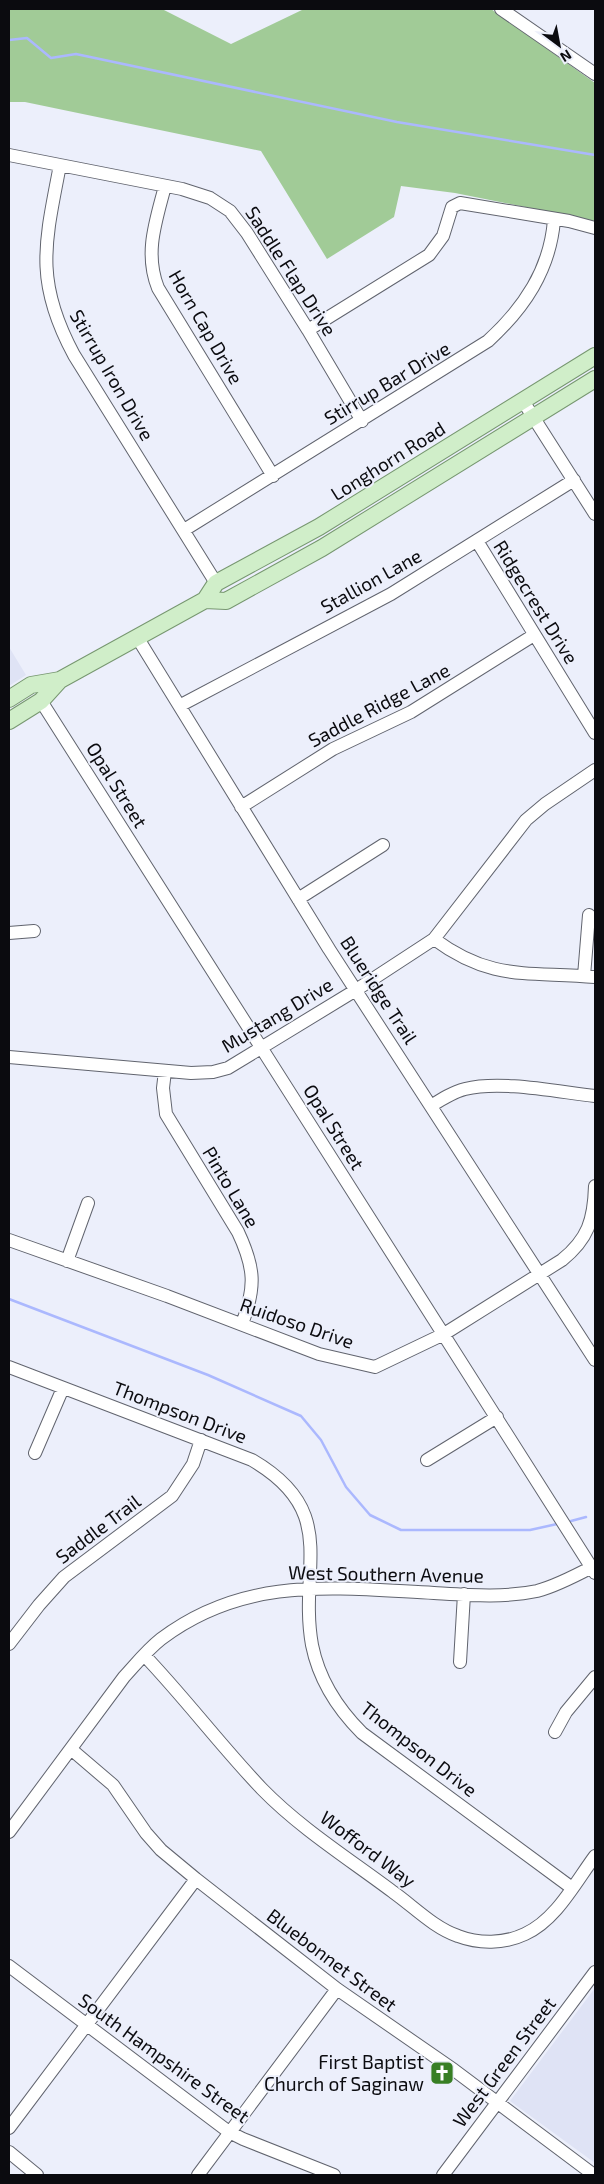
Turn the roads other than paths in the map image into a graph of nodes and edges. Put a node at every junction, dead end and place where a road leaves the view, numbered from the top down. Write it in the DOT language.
graph roads {
  1 [pos="501,9"];
  2 [pos="595,74"];
  3 [pos="9,155"];
  4 [pos="60,165"];
  5 [pos="165,186"];
  6 [pos="554,220"];
  7 [pos="595,228"];
  8 [pos="308,330"];
  9 [pos="595,356"];
  10 [pos="595,379"];
  11 [pos="523,401"];
  12 [pos="533,417"];
  13 [pos="362,421"];
  14 [pos="273,476"];
  15 [pos="574,480"];
  16 [pos="595,514"];
  17 [pos="184,530"];
  18 [pos="477,541"];
  19 [pos="216,583"];
  20 [pos="205,600"];
  21 [pos="534,634"];
  22 [pos="137,637"];
  23 [pos="60,680"];
  24 [pos="9,699"];
  25 [pos="41,701"];
  26 [pos="181,705"];
  27 [pos="9,721"];
  28 [pos="595,733"];
  29 [pos="595,770"];
  30 [pos="241,807"];
  31 [pos="383,845"];
  32 [pos="298,899"];
  33 [pos="589,915"];
  34 [pos="34,931"];
  35 [pos="9,932"];
  36 [pos="434,939"];
  37 [pos="590,977"];
  38 [pos="356,990"];
  39 [pos="262,1047"];
  40 [pos="9,1057"];
  41 [pos="165,1071"];
  42 [pos="595,1096"];
  43 [pos="431,1106"];
  44 [pos="595,1186"];
  45 [pos="595,1193"];
  46 [pos="88,1204"];
  47 [pos="594,1210"];
  48 [pos="9,1240"];
  49 [pos="66,1261"];
  50 [pos="541,1273"];
  51 [pos="242,1324"];
  52 [pos="444,1334"];
  53 [pos="595,1360"];
  54 [pos="9,1367"];
  55 [pos="63,1388"];
  56 [pos="497,1417"];
  57 [pos="201,1440"];
  58 [pos="35,1453"];
  59 [pos="428,1460"];
  60 [pos="594,1570"];
  61 [pos="310,1589"];
  62 [pos="464,1594"];
  63 [pos="9,1644"];
  64 [pos="144,1655"];
  65 [pos="460,1662"];
  66 [pos="595,1677"];
  67 [pos="555,1732"];
  68 [pos="72,1750"];
  69 [pos="9,1832"];
  70 [pos="595,1856"];
  71 [pos="196,1880"];
  72 [pos="572,1888"];
  73 [pos="9,1966"];
  74 [pos="595,1972"];
  75 [pos="337,1989"];
  76 [pos="87,2024"];
  77 [pos="497,2104"];
  78 [pos="9,2128"];
  79 [pos="229,2132"];
  80 [pos="9,2152"];
  81 [pos="38,2175"];
  82 [pos="198,2175"];
  83 [pos="334,2175"];
  84 [pos="443,2175"];
  85 [pos="594,2175"];
  1 -- 2 [label="street"];
  3 -- 4 [label="street, Saddle Flap Drive"];
  4 -- 5 [label="street, Saddle Flap Drive"];
  4 -- 17 [label="street, Stirrup Iron Drive"];
  5 -- 8 [label="street, Saddle Flap Drive"];
  5 -- 14 [label="street, Horn Cap Drive"];
  6 -- 7 [label="street"];
  6 -- 8 [label="street"];
  6 -- 13 [label="street, Stirrup Bar Drive"];
  8 -- 13 [label="street, Saddle Flap Drive"];
  9 -- 11 [label="main road, Longhorn Road"];
  10 -- 12 [label="main road, Longhorn Road"];
  11 -- 12 [label="street"];
  11 -- 19 [label="main road, Longhorn Road"];
  12 -- 15 [label="street"];
  12 -- 20 [label="main road, Longhorn Road"];
  13 -- 14 [label="street, Stirrup Bar Drive"];
  14 -- 17 [label="street, Stirrup Bar Drive"];
  15 -- 16 [label="street"];
  15 -- 18 [label="street, Stallion Lane"];
  17 -- 19 [label="street, Stirrup Iron Drive"];
  18 -- 21 [label="street, Ridgecrest Drive"];
  18 -- 26 [label="street, Stallion Lane"];
  19 -- 20 [label="main road, Longhorn Road"];
  20 -- 22 [label="main road, Longhorn Road"];
  21 -- 28 [label="street, Ridgecrest Drive"];
  21 -- 30 [label="street, Saddle Ridge Lane"];
  22 -- 23 [label="main road, Longhorn Road"];
  22 -- 26 [label="street, Blueridge Trail"];
  23 -- 24 [label="main road, Longhorn Road"];
  23 -- 25 [label="main road, Longhorn Road"];
  25 -- 27 [label="main road, Longhorn Road"];
  25 -- 39 [label="street, Opal Street"];
  26 -- 30 [label="street, Blueridge Trail"];
  29 -- 36 [label="street, Mustang Drive"];
  30 -- 32 [label="street, Blueridge Trail"];
  31 -- 32 [label="street"];
  32 -- 38 [label="street, Blueridge Trail"];
  33 -- 37 [label="street"];
  34 -- 35 [label="street"];
  36 -- 37 [label="street"];
  36 -- 38 [label="street, Mustang Drive"];
  38 -- 39 [label="street, Mustang Drive"];
  38 -- 43 [label="street, Blueridge Trail"];
  39 -- 41 [label="street, Mustang Drive"];
  39 -- 52 [label="street, Opal Street"];
  40 -- 41 [label="street, Mustang Drive"];
  41 -- 51 [label="street, Pinto Lane"];
  42 -- 43 [label="street"];
  43 -- 50 [label="street, Blueridge Trail"];
  44 -- 45 [label="street, Ruidoso Drive"];
  45 -- 47 [label="street, Ruidoso Drive"];
  46 -- 49 [label="street"];
  47 -- 50 [label="street, Ruidoso Drive"];
  48 -- 49 [label="street, Ruidoso Drive"];
  49 -- 51 [label="street, Ruidoso Drive"];
  50 -- 52 [label="street, Ruidoso Drive"];
  50 -- 53 [label="street, Blueridge Trail"];
  51 -- 52 [label="street, Ruidoso Drive"];
  52 -- 56 [label="street, Opal Street"];
  54 -- 55 [label="street, Thompson Drive"];
  55 -- 57 [label="street, Thompson Drive"];
  55 -- 58 [label="street"];
  56 -- 59 [label="street"];
  56 -- 60 [label="street, Opal Street"];
  57 -- 61 [label="street, Thompson Drive"];
  57 -- 63 [label="street, Saddle Trail"];
  60 -- 62 [label="street, West Southern Avenue"];
  61 -- 62 [label="street, West Southern Avenue"];
  61 -- 64 [label="street, West Southern Avenue"];
  61 -- 72 [label="street, Thompson Drive"];
  62 -- 65 [label="street"];
  64 -- 68 [label="street, West Southern Avenue"];
  64 -- 72 [label="street, Wofford Way"];
  66 -- 67 [label="street"];
  68 -- 69 [label="street, West Southern Avenue"];
  68 -- 71 [label="street, Bluebonnet Street"];
  70 -- 72 [label="street, Wofford Way"];
  71 -- 75 [label="street, Bluebonnet Street"];
  71 -- 76 [label="street"];
  73 -- 76 [label="street, South Hampshire Street"];
  74 -- 77 [label="street, West Green Street"];
  75 -- 77 [label="street, Bluebonnet Street"];
  75 -- 79 [label="street"];
  76 -- 78 [label="street"];
  76 -- 79 [label="street, South Hampshire Street"];
  77 -- 84 [label="street, West Green Street"];
  77 -- 85 [label="street, Bluebonnet Street"];
  79 -- 82 [label="street"];
  79 -- 83 [label="street, South Hampshire Street"];
  80 -- 81 [label="street"];
}
